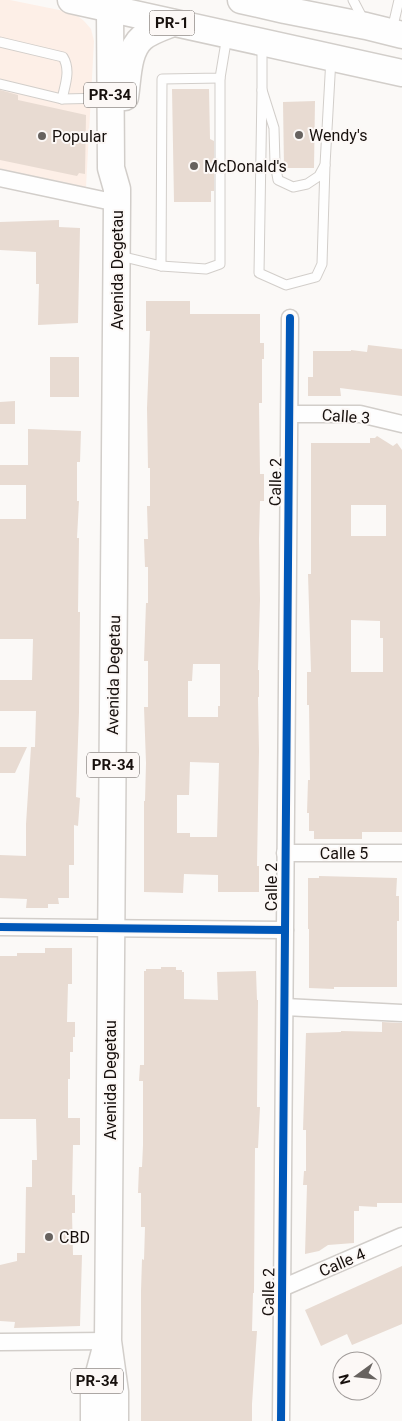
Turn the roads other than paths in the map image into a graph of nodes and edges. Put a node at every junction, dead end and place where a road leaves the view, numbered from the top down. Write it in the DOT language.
graph roads {
  1 [pos="71,0"];
  2 [pos="241,0"];
  3 [pos="353,0"];
  4 [pos="399,0"];
  5 [pos="120,5"];
  6 [pos="174,23"];
  7 [pos="366,26"];
  8 [pos="227,34"];
  9 [pos="397,34"];
  10 [pos="0,42"];
  11 [pos="262,42"];
  12 [pos="331,57"];
  13 [pos="402,73"];
  14 [pos="220,78"];
  15 [pos="0,84"];
  16 [pos="262,90"];
  17 [pos="118,98"];
  18 [pos="62,99"];
  19 [pos="325,165"];
  20 [pos="0,178"];
  21 [pos="117,196"];
  22 [pos="117,256"];
  23 [pos="161,266"];
  24 [pos="290,318"];
  25 [pos="290,414"];
  26 [pos="402,424"];
  27 [pos="285,852"];
  28 [pos="402,853"];
  29 [pos="0,927"];
  30 [pos="111,928"];
  31 [pos="285,930"];
  32 [pos="285,1007"];
  33 [pos="402,1013"];
  34 [pos="402,1236"];
  35 [pos="282,1288"];
  36 [pos="108,1341"];
  37 [pos="0,1342"];
  38 [pos="94,1421"];
  39 [pos="115,1421"];
  40 [pos="281,1421"];
  1 -- 5 [label="main road, PR-1"];
  2 -- 7 [label="main road"];
  3 -- 7 [label="lane"];
  4 -- 9 [label="lane"];
  5 -- 6 [label="main road, PR-1"];
  5 -- 17 [label="main road, Avenida Degetau / PR-34"];
  6 -- 8 [label="main road, PR-1"];
  6 -- 17 [label="main road"];
  7 -- 9 [label="main road"];
  8 -- 11 [label="main road, PR-1"];
  8 -- 14 [label="lane"];
  10 -- 18 [label="lane"];
  11 -- 12 [label="main road, PR-1"];
  11 -- 16 [label="lane"];
  12 -- 13 [label="main road, PR-1"];
  12 -- 19 [label="lane"];
  14 -- 23 [label="lane"];
  14 -- 23 [label="lane"];
  15 -- 18 [label="lane"];
  16 -- 19 [label="lane"];
  16 -- 19 [label="lane"];
  17 -- 18 [label="lane"];
  17 -- 21 [label="main road, Avenida Degetau / PR-34"];
  20 -- 21 [label="street"];
  21 -- 22 [label="main road, Avenida Degetau / PR-34"];
  22 -- 23 [label="lane"];
  22 -- 30 [label="main road, Avenida Degetau / PR-34"];
  24 -- 25 [label="street, Calle 2"];
  25 -- 26 [label="street, Calle 3"];
  25 -- 27 [label="street, Calle 2"];
  27 -- 28 [label="street, Calle 5"];
  27 -- 31 [label="street, Calle 2"];
  29 -- 30 [label="street"];
  30 -- 31 [label="street"];
  30 -- 36 [label="main road, Avenida Degetau / PR-34"];
  31 -- 32 [label="street, Calle 2"];
  32 -- 33 [label="street"];
  32 -- 35 [label="street, Calle 2"];
  34 -- 35 [label="street, Calle 4"];
  35 -- 40 [label="street, Calle 2"];
  36 -- 37 [label="street"];
  36 -- 38 [label="main road, Avenida Degetau / PR-34"];
  36 -- 39 [label="main road, Avenida Degetau / PR-34"];
}
